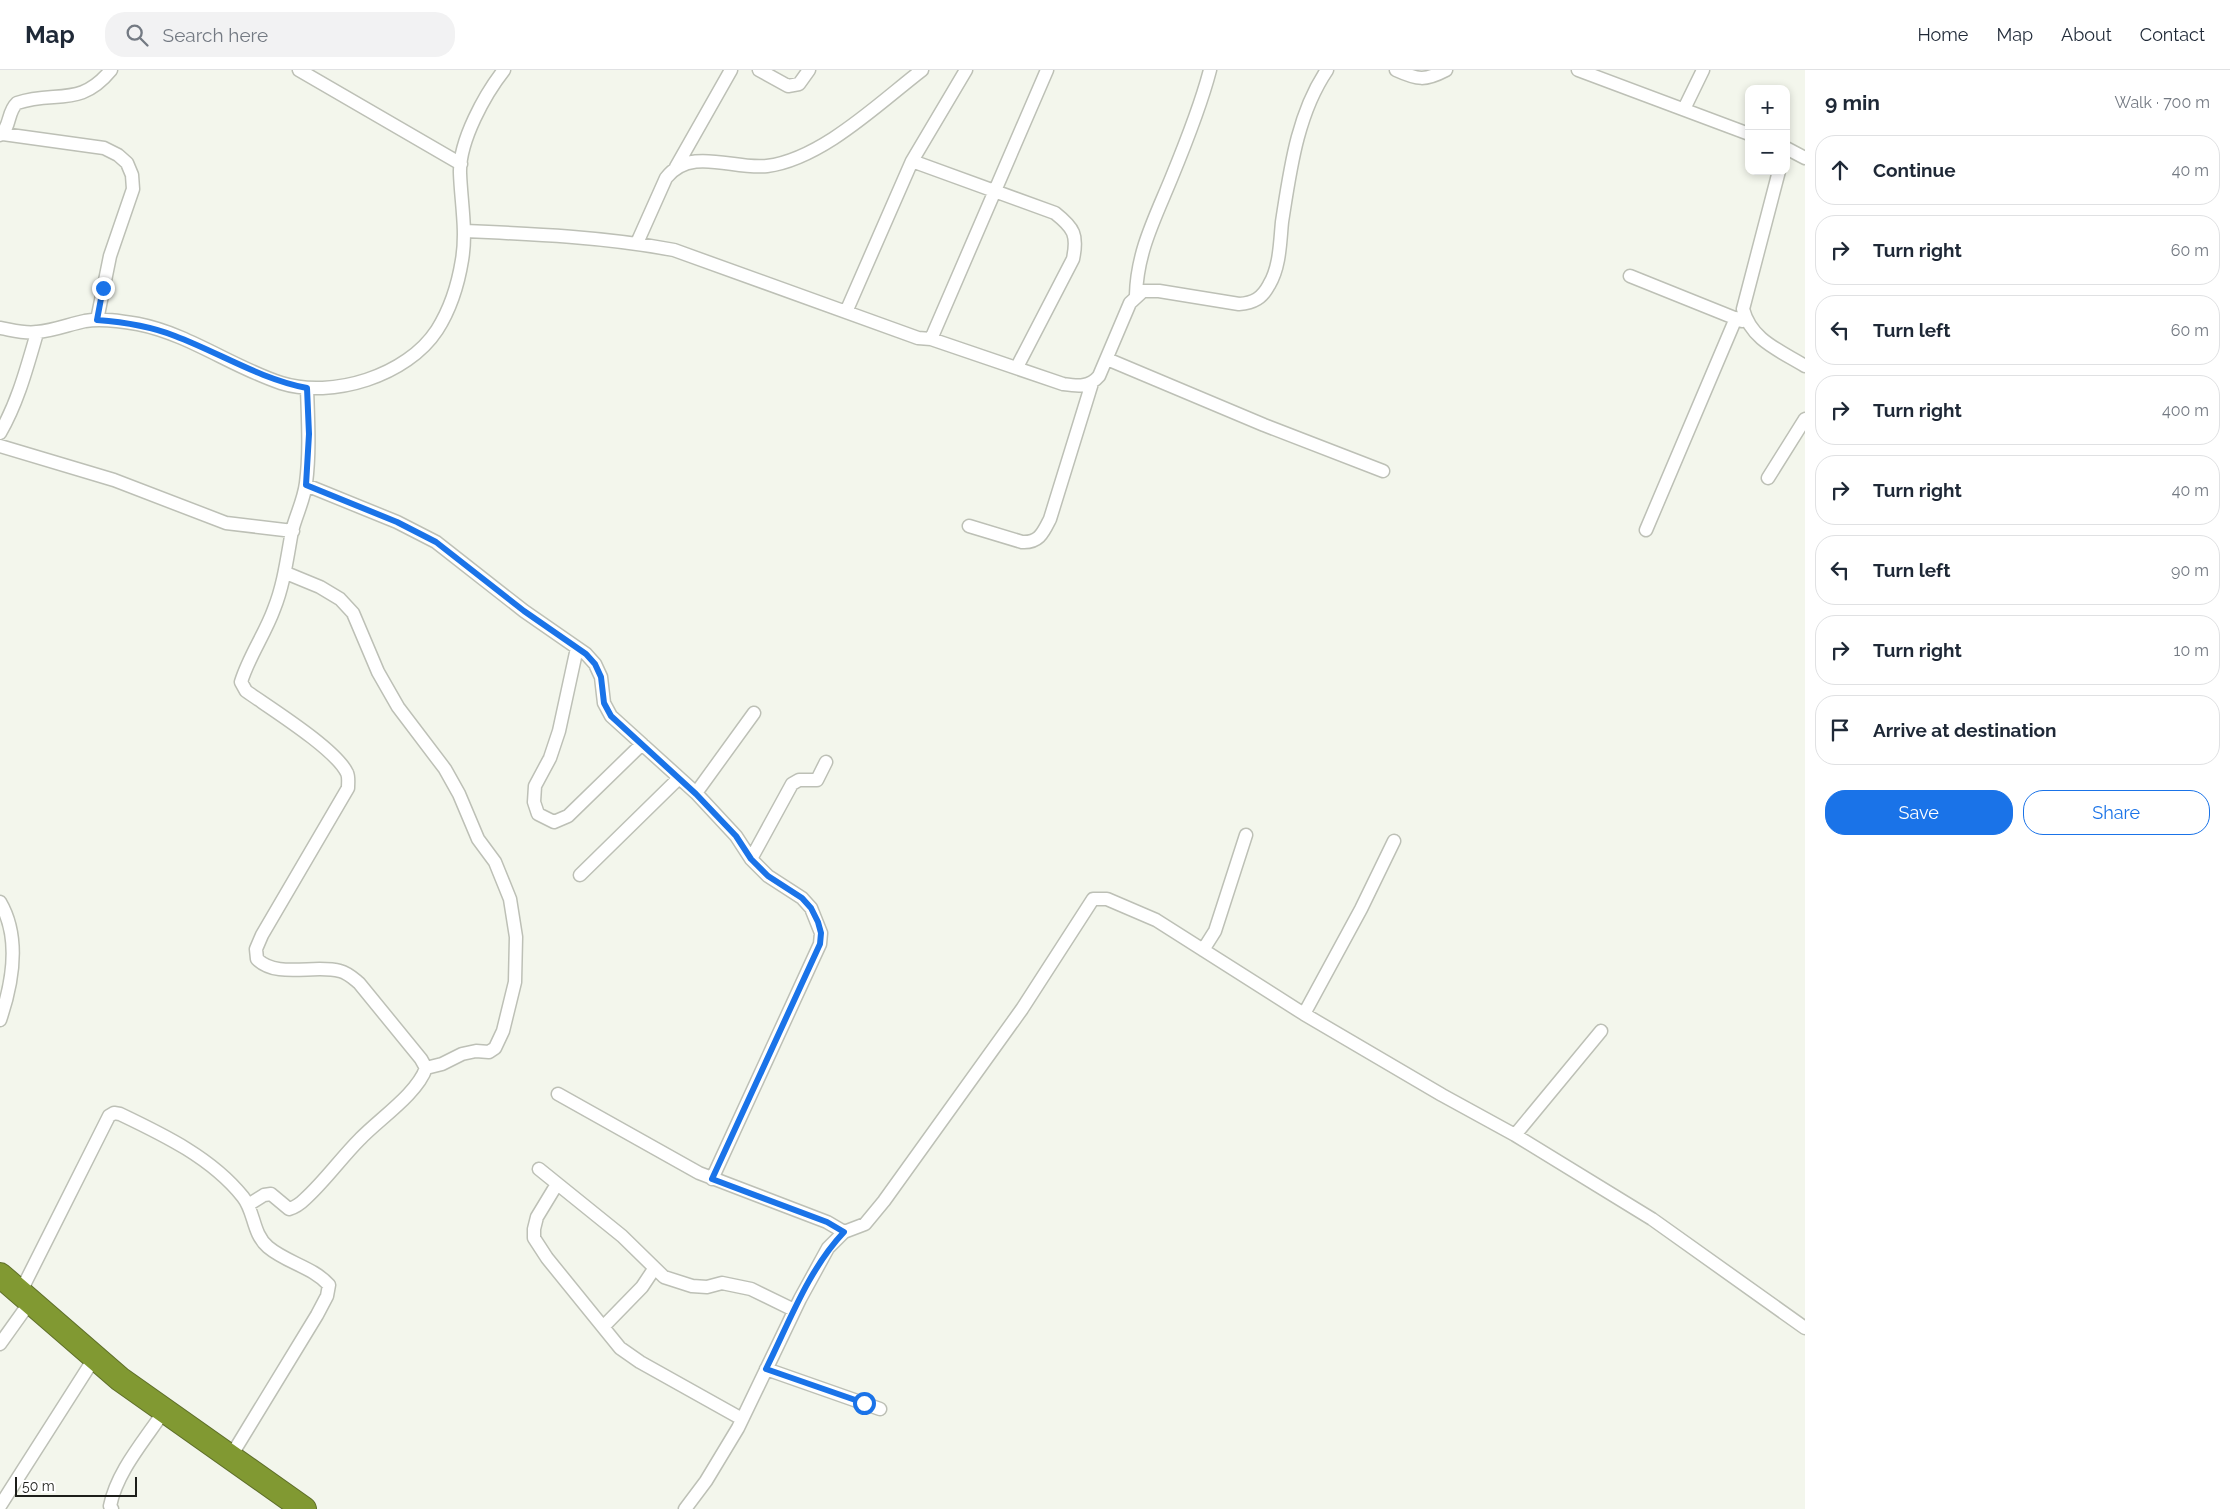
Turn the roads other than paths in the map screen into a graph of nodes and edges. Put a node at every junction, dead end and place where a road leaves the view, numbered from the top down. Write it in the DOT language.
graph roads {
  1 [pos="111,70"];
  2 [pos="299,70"];
  3 [pos="504,70"];
  4 [pos="731,70"];
  5 [pos="759,70"];
  6 [pos="809,70"];
  7 [pos="922,70"];
  8 [pos="966,70"];
  9 [pos="1048,70"];
  10 [pos="1210,70"];
  11 [pos="1327,70"];
  12 [pos="1396,70"];
  13 [pos="1446,70"];
  14 [pos="1578,70"];
  15 [pos="1703,70"];
  16 [pos="1684,109"];
  17 [pos="1745,132"];
  18 [pos="1,134"];
  19 [pos="1790,150"];
  20 [pos="1805,158"];
  21 [pos="912,161"];
  22 [pos="461,164"];
  23 [pos="676,167"];
  24 [pos="1779,175"];
  25 [pos="995,191"];
  26 [pos="464,231"];
  27 [pos="637,243"];
  28 [pos="1630,276"];
  29 [pos="1136,296"];
  30 [pos="846,312"];
  31 [pos="97,320"];
  32 [pos="1741,320"];
  33 [pos="0,328"];
  34 [pos="37,333"];
  35 [pos="931,339"];
  36 [pos="1106,359"];
  37 [pos="1805,366"];
  38 [pos="1017,367"];
  39 [pos="1092,384"];
  40 [pos="307,388"];
  41 [pos="1805,419"];
  42 [pos="0,433"];
  43 [pos="0,446"];
  44 [pos="1383,470"];
  45 [pos="1768,478"];
  46 [pos="306,485"];
  47 [pos="969,526"];
  48 [pos="293,530"];
  49 [pos="1646,530"];
  50 [pos="286,573"];
  51 [pos="577,648"];
  52 [pos="754,713"];
  53 [pos="642,744"];
  54 [pos="826,762"];
  55 [pos="679,778"];
  56 [pos="696,794"];
  57 [pos="1246,835"];
  58 [pos="1394,841"];
  59 [pos="751,859"];
  60 [pos="580,875"];
  61 [pos="0,902"];
  62 [pos="1203,950"];
  63 [pos="1304,1014"];
  64 [pos="0,1020"];
  65 [pos="1601,1031"];
  66 [pos="426,1068"];
  67 [pos="558,1094"];
  68 [pos="1515,1135"];
  69 [pos="539,1169"];
  70 [pos="712,1179"];
  71 [pos="557,1184"];
  72 [pos="248,1205"];
  73 [pos="844,1232"];
  74 [pos="654,1269"];
  75 [pos="0,1276"];
  76 [pos="25,1297"];
  77 [pos="794,1310"];
  78 [pos="603,1327"];
  79 [pos="1805,1328"];
  80 [pos="0,1344"];
  81 [pos="95,1357"];
  82 [pos="766,1369"];
  83 [pos="880,1409"];
  84 [pos="164,1411"];
  85 [pos="742,1419"];
  86 [pos="231,1456"];
  87 [pos="0,1506"];
  88 [pos="112,1509"];
  89 [pos="304,1509"];
  90 [pos="685,1509"];
  1 -- 18 [label="street"];
  2 -- 22 [label="street"];
  3 -- 22 [label="street"];
  4 -- 23 [label="street"];
  5 -- 6 [label="street"];
  7 -- 23 [label="street"];
  8 -- 21 [label="street"];
  9 -- 25 [label="street"];
  10 -- 29 [label="street"];
  11 -- 29 [label="street"];
  12 -- 13 [label="street"];
  14 -- 16 [label="street"];
  15 -- 16 [label="street"];
  16 -- 17 [label="street"];
  18 -- 31 [label="street"];
  19 -- 20 [label="street"];
  21 -- 25 [label="street"];
  21 -- 30 [label="street"];
  22 -- 26 [label="street"];
  23 -- 27 [label="street"];
  24 -- 32 [label="street"];
  25 -- 35 [label="street"];
  25 -- 38 [label="street"];
  26 -- 27 [label="street"];
  26 -- 40 [label="street"];
  27 -- 30 [label="street"];
  28 -- 32 [label="street"];
  29 -- 36 [label="street"];
  30 -- 35 [label="street"];
  31 -- 34 [label="street"];
  31 -- 40 [label="street"];
  32 -- 37 [label="street"];
  32 -- 49 [label="street"];
  33 -- 34 [label="street"];
  34 -- 42 [label="street"];
  35 -- 38 [label="street"];
  36 -- 39 [label="street"];
  36 -- 44 [label="street"];
  38 -- 39 [label="street"];
  39 -- 47 [label="street"];
  40 -- 46 [label="street"];
  41 -- 45 [label="street"];
  43 -- 48 [label="street"];
  46 -- 48 [label="street"];
  46 -- 51 [label="street"];
  48 -- 50 [label="street"];
  50 -- 66 [label="street"];
  50 -- 66 [label="street"];
  51 -- 53 [label="street"];
  51 -- 53 [label="street"];
  52 -- 56 [label="street"];
  53 -- 55 [label="street"];
  54 -- 59 [label="street"];
  55 -- 56 [label="street"];
  55 -- 60 [label="street"];
  56 -- 59 [label="street"];
  57 -- 62 [label="street"];
  58 -- 63 [label="street"];
  59 -- 70 [label="street"];
  61 -- 64 [label="street"];
  62 -- 63 [label="street"];
  62 -- 73 [label="street"];
  63 -- 68 [label="street"];
  65 -- 68 [label="street"];
  66 -- 72 [label="street"];
  67 -- 70 [label="street"];
  68 -- 79 [label="street"];
  69 -- 71 [label="street"];
  70 -- 73 [label="street"];
  71 -- 74 [label="street"];
  71 -- 78 [label="street"];
  72 -- 76 [label="street"];
  72 -- 86 [label="street"];
  73 -- 77 [label="street"];
  74 -- 77 [label="street"];
  74 -- 78 [label="street"];
  75 -- 76 [label="highway"];
  76 -- 80 [label="street"];
  76 -- 81 [label="highway"];
  77 -- 82 [label="street"];
  78 -- 85 [label="street"];
  81 -- 84 [label="highway"];
  81 -- 87 [label="street"];
  82 -- 83 [label="street"];
  82 -- 85 [label="street"];
  84 -- 86 [label="highway"];
  84 -- 88 [label="street"];
  85 -- 90 [label="street"];
  86 -- 89 [label="highway"];
}
